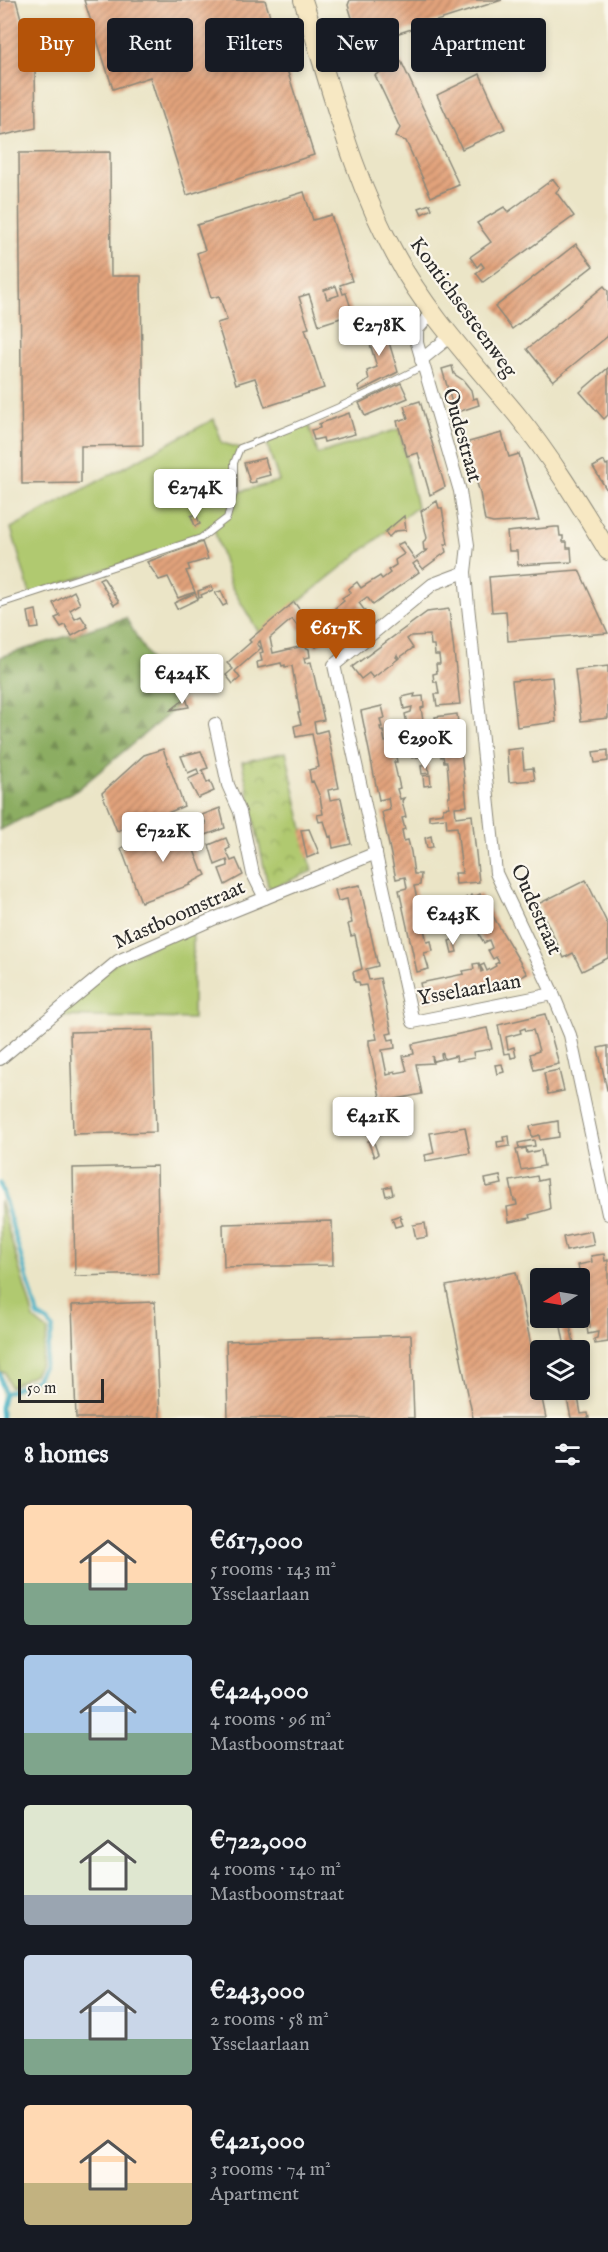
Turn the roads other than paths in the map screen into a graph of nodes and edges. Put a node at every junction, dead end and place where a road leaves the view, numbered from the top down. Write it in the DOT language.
graph roads {
  1 [pos="303,0"];
  2 [pos="433,311"];
  3 [pos="452,335"];
  4 [pos="422,363"];
  5 [pos="608,551"];
  6 [pos="465,572"];
  7 [pos="0,604"];
  8 [pos="215,723"];
  9 [pos="376,853"];
  10 [pos="264,898"];
  11 [pos="553,994"];
  12 [pos="0,1059"];
  13 [pos="608,1214"];
  1 -- 2 [label="street, Kontichsesteenweg"];
  2 -- 3 [label="street, Kontichsesteenweg"];
  2 -- 4 [label="street, Oudestraat"];
  3 -- 4 [label="street, Oudestraat"];
  3 -- 5 [label="street, Kontichsesteenweg"];
  4 -- 6 [label="street, Oudestraat"];
  4 -- 7 [label="lane, Oudestraat"];
  6 -- 9 [label="street, Ysselaarlaan"];
  6 -- 11 [label="street, Oudestraat"];
  8 -- 10 [label="street, Mastboomstraat"];
  9 -- 10 [label="street, Mastboomstraat"];
  9 -- 11 [label="street, Ysselaarlaan"];
  10 -- 12 [label="street, Mastboomstraat"];
  11 -- 13 [label="street, Oudestraat"];
}
